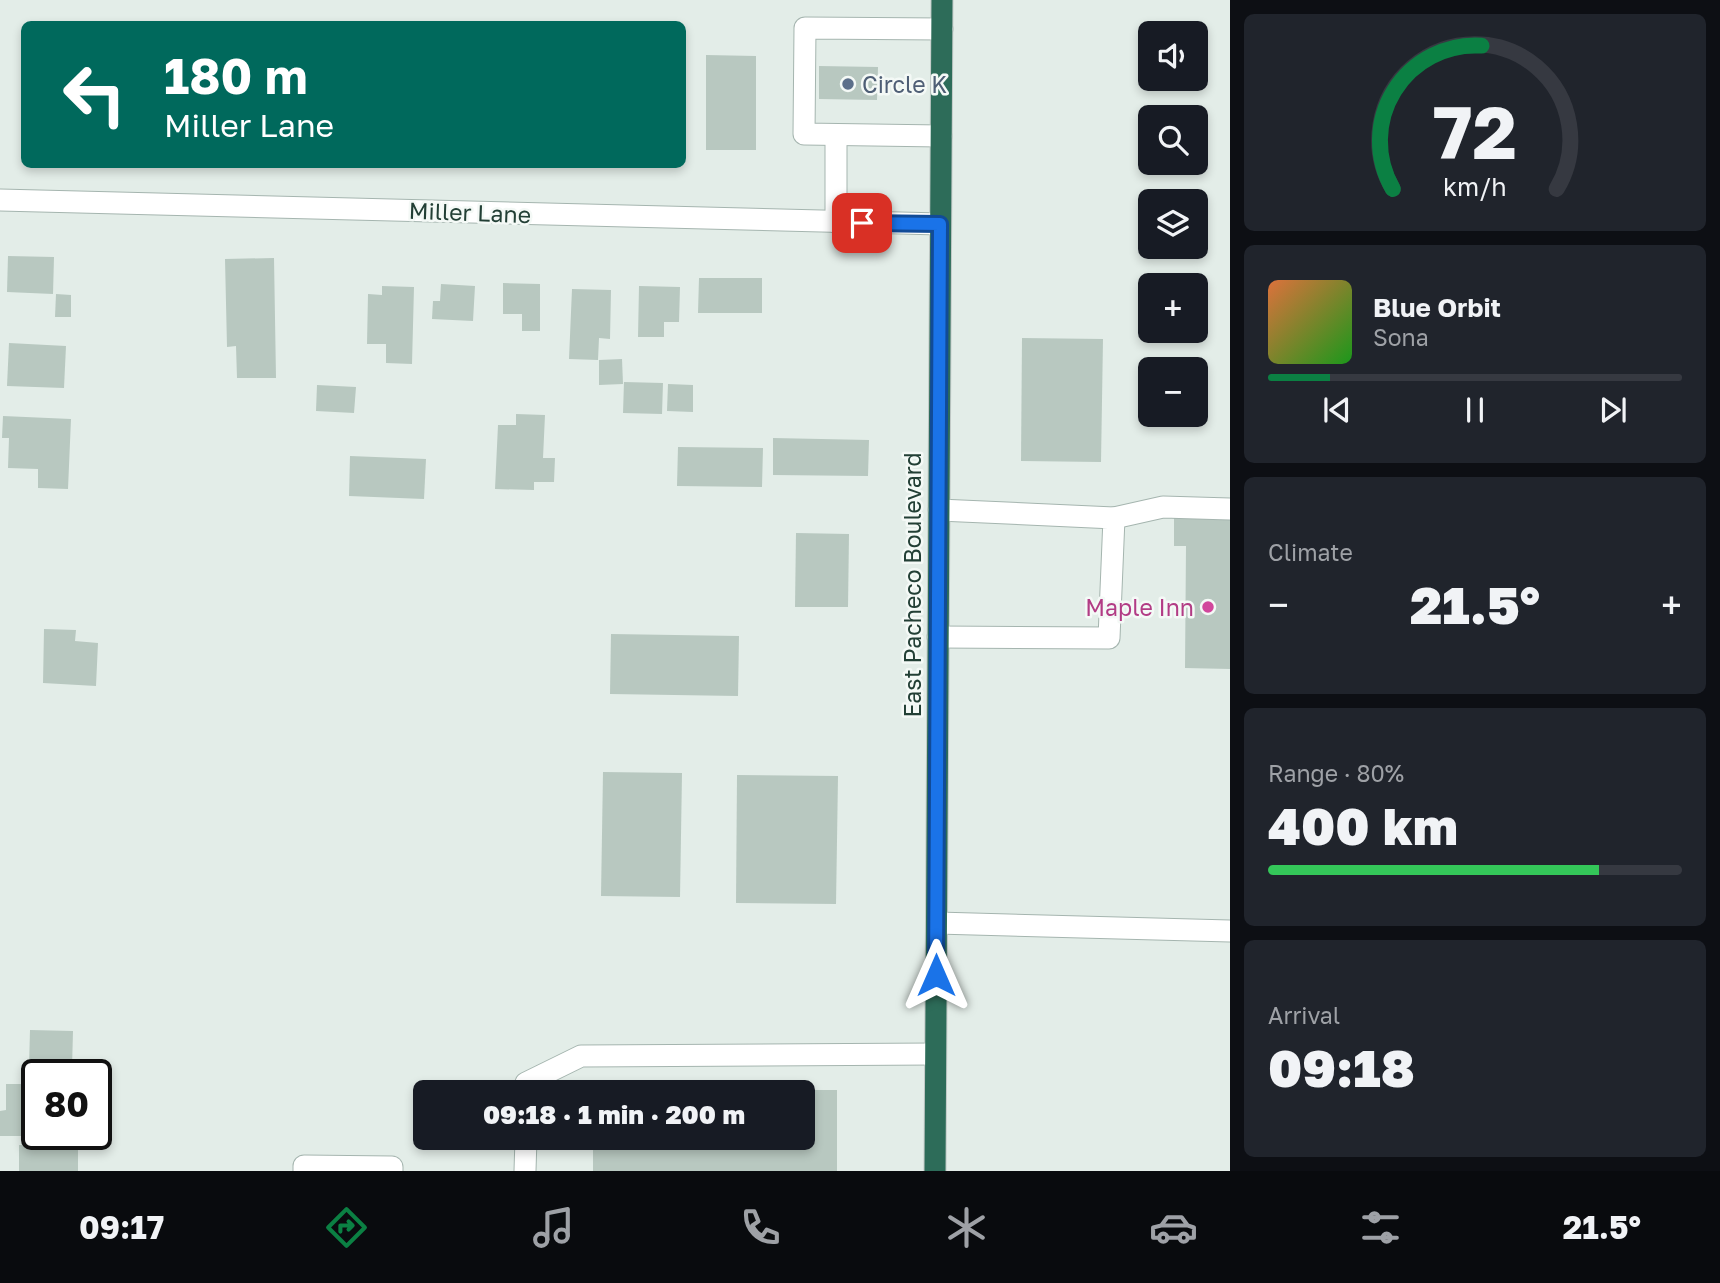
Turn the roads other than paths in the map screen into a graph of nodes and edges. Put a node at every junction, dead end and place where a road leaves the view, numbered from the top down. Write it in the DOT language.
graph roads {
  1 [pos="942,0"];
  2 [pos="942,29"];
  3 [pos="836,135"];
  4 [pos="941,136"];
  5 [pos="0,200"];
  6 [pos="836,222"];
  7 [pos="940,224"];
  8 [pos="1230,509"];
  9 [pos="939,510"];
  10 [pos="1114,518"];
  11 [pos="938,637"];
  12 [pos="937,923"];
  13 [pos="1230,931"];
  14 [pos="935,1054"];
  15 [pos="532,1080"];
  16 [pos="526,1150"];
  17 [pos="304,1171"];
  18 [pos="392,1171"];
  19 [pos="525,1171"];
  20 [pos="935,1171"];
  1 -- 2 [label="highway, East Pacheco Boulevard"];
  2 -- 3 [label="street"];
  2 -- 4 [label="highway, East Pacheco Boulevard"];
  3 -- 4 [label="street"];
  3 -- 6 [label="street"];
  4 -- 7 [label="highway, East Pacheco Boulevard"];
  5 -- 6 [label="street, Miller Lane"];
  6 -- 7 [label="street, Miller Lane"];
  7 -- 9 [label="highway, East Pacheco Boulevard"];
  8 -- 10 [label="street"];
  9 -- 10 [label="street"];
  9 -- 11 [label="highway, East Pacheco Boulevard"];
  10 -- 11 [label="street"];
  11 -- 12 [label="highway, East Pacheco Boulevard"];
  12 -- 13 [label="street"];
  12 -- 14 [label="highway, East Pacheco Boulevard"];
  14 -- 15 [label="street"];
  14 -- 20 [label="highway, East Pacheco Boulevard"];
  16 -- 19 [label="street"];
  17 -- 18 [label="street"];
}
